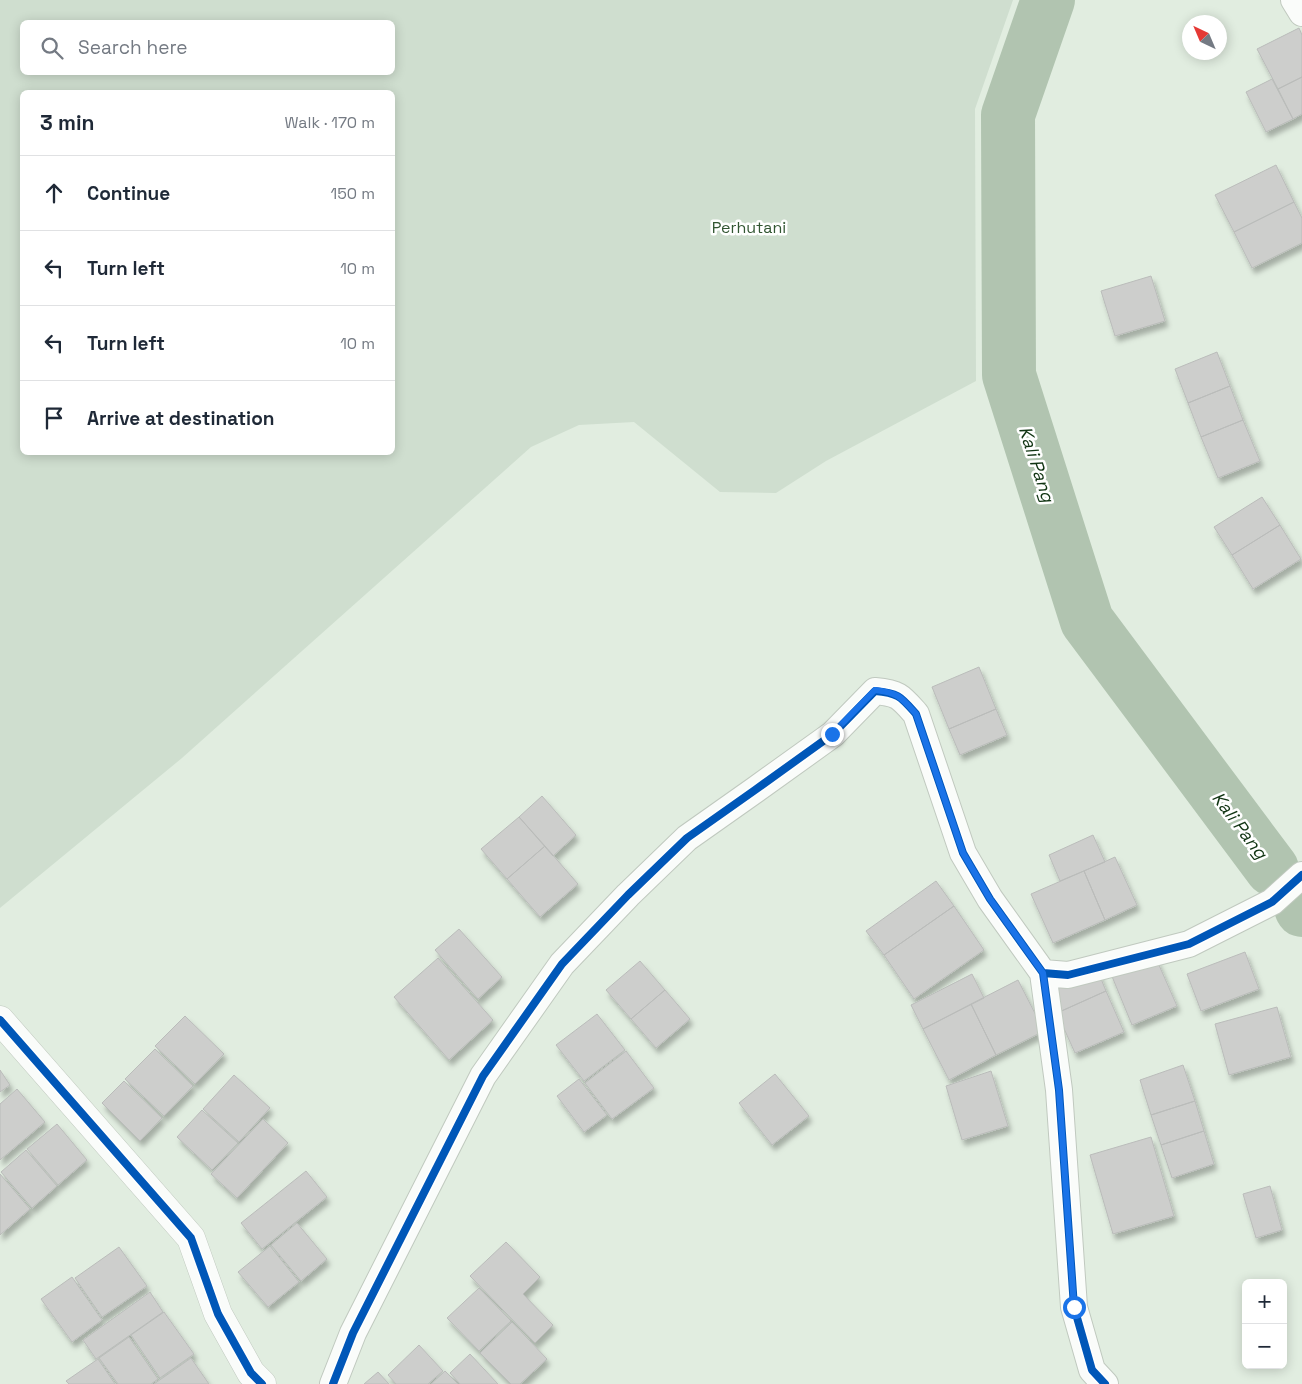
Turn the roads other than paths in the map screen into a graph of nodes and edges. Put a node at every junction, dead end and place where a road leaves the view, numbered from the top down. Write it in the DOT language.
graph roads {
  1 [pos="1294,0"];
  2 [pos="1302,13"];
  3 [pos="1302,875"];
  4 [pos="1043,973"];
  5 [pos="0,1020"];
  6 [pos="262,1384"];
  7 [pos="334,1384"];
  8 [pos="1105,1384"];
  1 -- 2 [label="street"];
  3 -- 4 [label="street"];
  4 -- 7 [label="street"];
  4 -- 8 [label="street"];
  5 -- 6 [label="street"];
}
